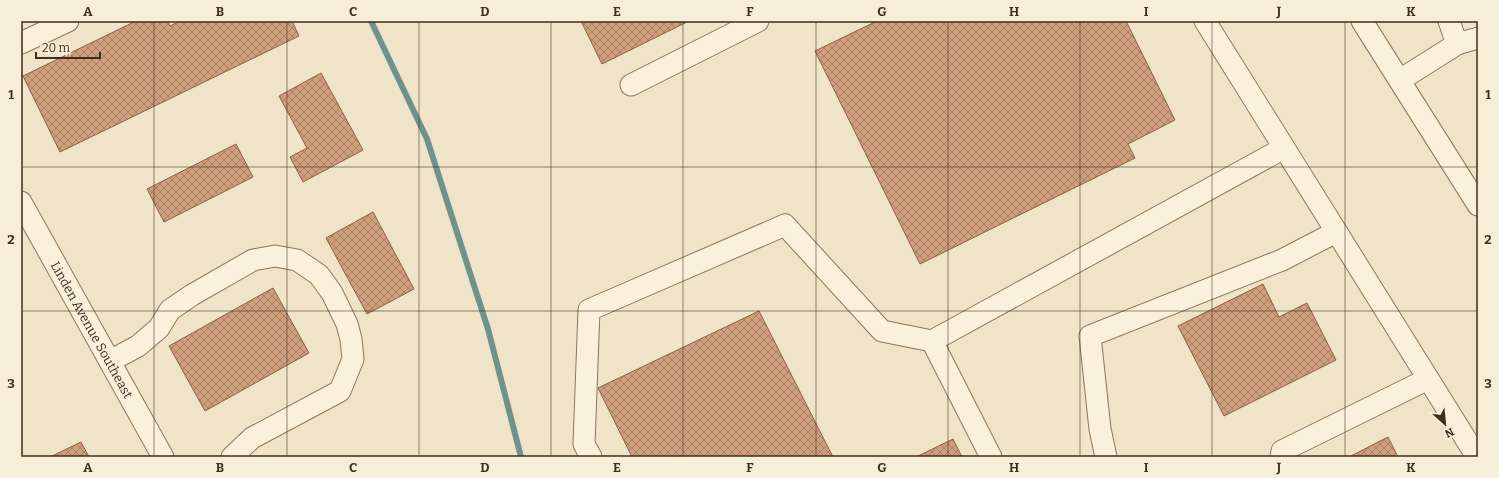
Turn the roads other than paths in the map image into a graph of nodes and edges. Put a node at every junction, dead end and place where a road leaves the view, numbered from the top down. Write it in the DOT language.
graph roads {
  1 [pos="68,21"];
  2 [pos="758,21"];
  3 [pos="1205,21"];
  4 [pos="1222,21"];
  5 [pos="1362,21"];
  6 [pos="1449,21"];
  7 [pos="1478,38"];
  8 [pos="21,43"];
  9 [pos="1457,44"];
  10 [pos="1229,60"];
  11 [pos="1400,80"];
  12 [pos="631,85"];
  13 [pos="1284,148"];
  14 [pos="21,202"];
  15 [pos="1478,204"];
  16 [pos="1336,232"];
  17 [pos="932,341"];
  18 [pos="110,361"];
  19 [pos="1428,379"];
  20 [pos="1452,418"];
  21 [pos="163,457"];
  22 [pos="232,457"];
  23 [pos="591,457"];
  24 [pos="991,457"];
  25 [pos="1106,457"];
  26 [pos="1281,457"];
  27 [pos="1461,457"];
  28 [pos="1477,457"];
  1 -- 8 [label="street"];
  2 -- 12 [label="street"];
  3 -- 10 [label="street"];
  4 -- 10 [label="street"];
  5 -- 11 [label="street"];
  6 -- 9 [label="street"];
  7 -- 9 [label="street"];
  9 -- 11 [label="street"];
  10 -- 13 [label="street"];
  11 -- 15 [label="street"];
  13 -- 16 [label="street"];
  13 -- 17 [label="street"];
  14 -- 18 [label="street, Linden Avenue Southeast"];
  16 -- 19 [label="street"];
  16 -- 25 [label="street"];
  17 -- 23 [label="street"];
  17 -- 24 [label="street"];
  18 -- 21 [label="street, Linden Avenue Southeast"];
  18 -- 22 [label="street"];
  19 -- 20 [label="street"];
  19 -- 26 [label="street"];
  20 -- 27 [label="street"];
  20 -- 28 [label="street"];
}
